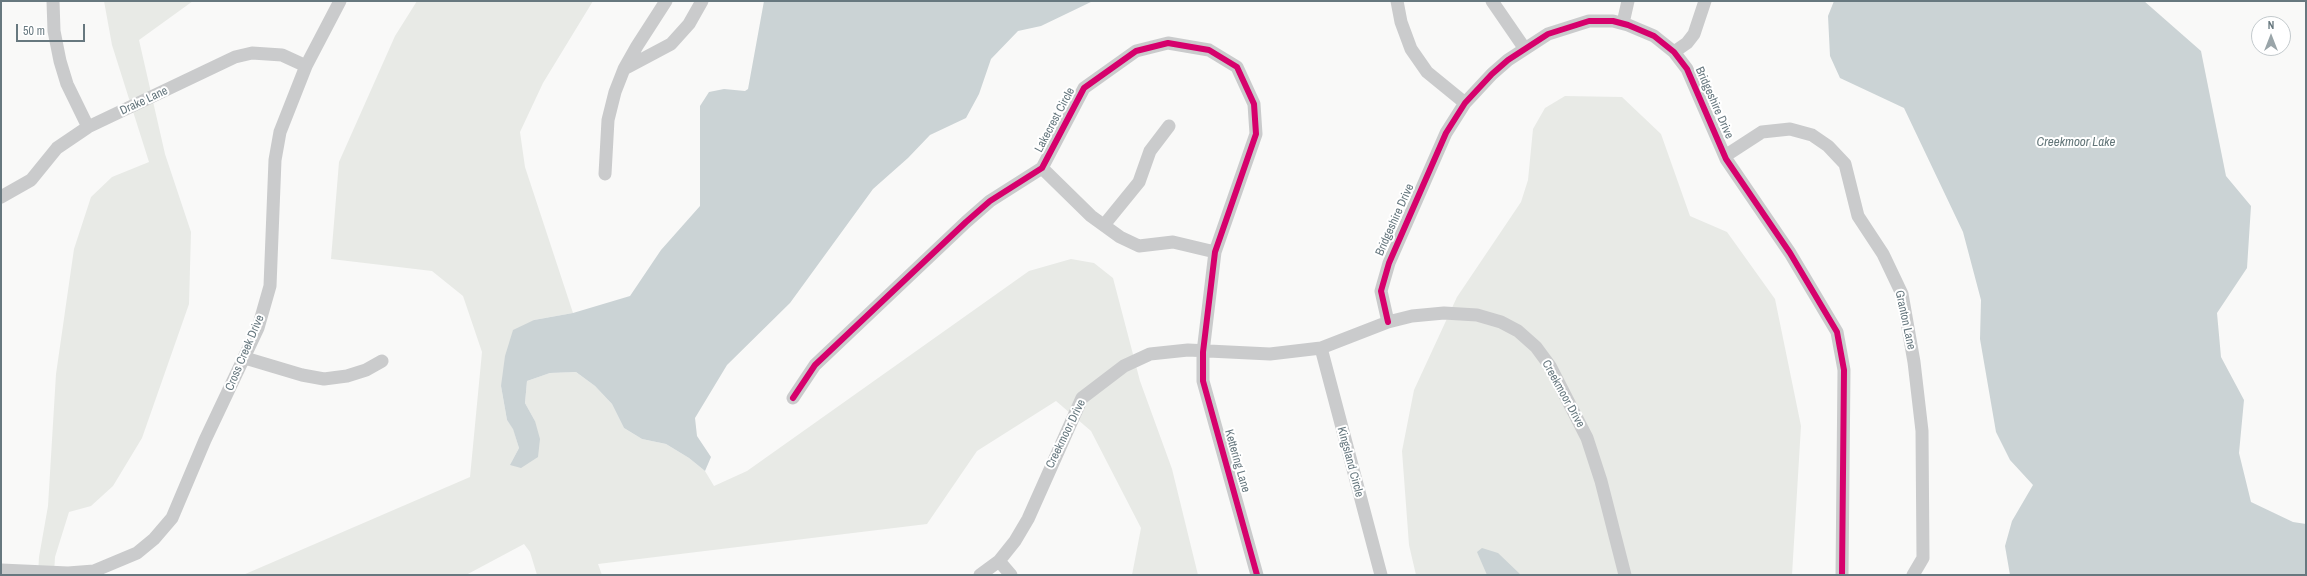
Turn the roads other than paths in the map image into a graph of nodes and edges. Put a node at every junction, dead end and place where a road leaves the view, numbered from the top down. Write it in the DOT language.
graph roads {
  1 [pos="53,1"];
  2 [pos="340,1"];
  3 [pos="666,1"];
  4 [pos="702,1"];
  5 [pos="1397,1"];
  6 [pos="1492,1"];
  7 [pos="1628,1"];
  8 [pos="1705,1"];
  9 [pos="1622,23"];
  10 [pos="1524,49"];
  11 [pos="1674,52"];
  12 [pos="306,66"];
  13 [pos="624,69"];
  14 [pos="1465,103"];
  15 [pos="1169,126"];
  16 [pos="88,127"];
  17 [pos="1725,156"];
  18 [pos="1042,168"];
  19 [pos="605,174"];
  20 [pos="1,197"];
  21 [pos="1104,225"];
  22 [pos="1216,252"];
  23 [pos="1388,322"];
  24 [pos="1321,348"];
  25 [pos="1203,352"];
  26 [pos="245,358"];
  27 [pos="382,361"];
  28 [pos="793,398"];
  29 [pos="999,561"];
  30 [pos="1,570"];
  31 [pos="980,575"];
  32 [pos="1011,575"];
  33 [pos="1257,575"];
  34 [pos="1381,575"];
  35 [pos="1625,575"];
  36 [pos="1842,575"];
  37 [pos="1913,575"];
  1 -- 16 [label="street"];
  2 -- 12 [label="street, Cross Creek Drive"];
  3 -- 13 [label="street"];
  4 -- 13 [label="street"];
  5 -- 14 [label="street"];
  6 -- 10 [label="street"];
  7 -- 9 [label="street"];
  8 -- 11 [label="street"];
  9 -- 10 [label="street, Bridgeshire Drive"];
  9 -- 11 [label="street, Bridgeshire Drive"];
  10 -- 14 [label="street, Bridgeshire Drive"];
  11 -- 17 [label="street, Bridgeshire Drive"];
  12 -- 16 [label="street, Drake Lane"];
  12 -- 26 [label="street, Cross Creek Drive"];
  13 -- 19 [label="street"];
  14 -- 23 [label="street, Bridgeshire Drive"];
  15 -- 21 [label="street"];
  16 -- 20 [label="street, Drake Lane"];
  17 -- 36 [label="street, Bridgeshire Drive"];
  17 -- 37 [label="street, Granton Lane"];
  18 -- 21 [label="street, Lakecrest Circle"];
  18 -- 22 [label="street, Lakecrest Circle"];
  18 -- 28 [label="street, Lakecrest Circle"];
  21 -- 22 [label="street, Lakecrest Circle"];
  22 -- 25 [label="street, Lakecrest Circle"];
  23 -- 24 [label="street, Creekmoor Drive"];
  23 -- 35 [label="street, Creekmoor Drive"];
  24 -- 25 [label="street, Creekmoor Drive"];
  24 -- 34 [label="street, Kingsland Circle"];
  25 -- 29 [label="street, Creekmoor Drive"];
  25 -- 33 [label="street, Kettering Lane"];
  26 -- 27 [label="street"];
  26 -- 30 [label="street, Cross Creek Drive"];
  29 -- 31 [label="street, Creekmoor Drive"];
  29 -- 32 [label="street"];
}
